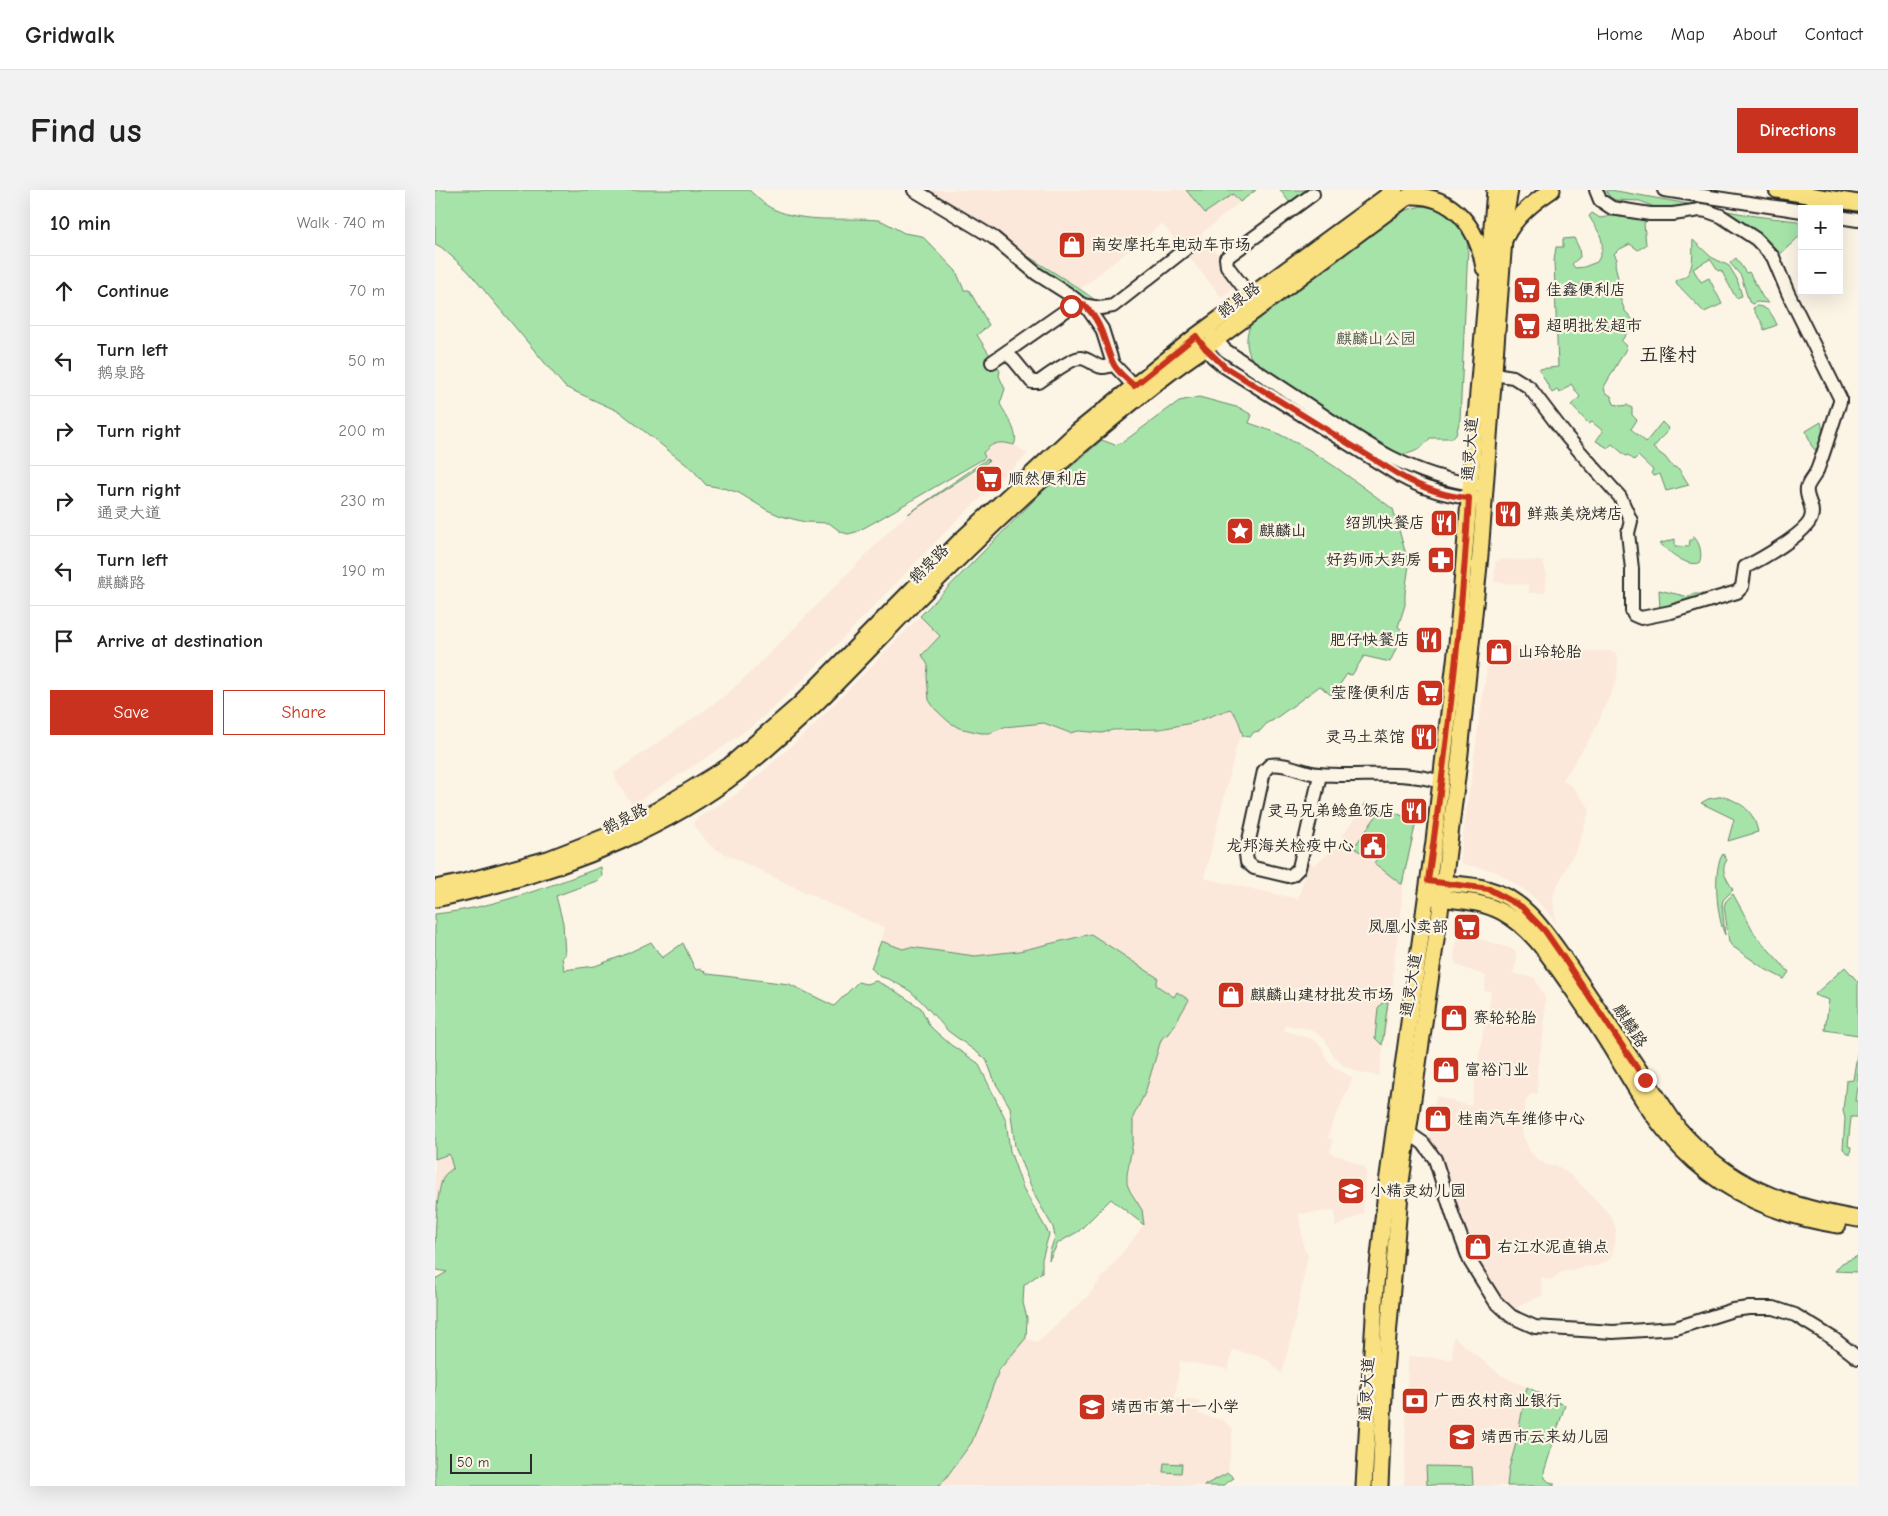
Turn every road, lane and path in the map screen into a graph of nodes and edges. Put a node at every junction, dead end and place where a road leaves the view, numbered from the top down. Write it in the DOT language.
graph roads {
  1 [pos="914,190"];
  2 [pos="1495,190"];
  3 [pos="1510,190"];
  4 [pos="1552,190"];
  5 [pos="1596,190"];
  6 [pos="1664,190"];
  7 [pos="1777,190"];
  8 [pos="1407,192"];
  9 [pos="1313,194"];
  10 [pos="1858,204"];
  11 [pos="1798,211"];
  12 [pos="1843,218"];
  13 [pos="1858,220"];
  14 [pos="1504,241"];
  15 [pos="1188,247"];
  16 [pos="1487,287"];
  17 [pos="1250,296"];
  18 [pos="1083,304"];
  19 [pos="1206,338"];
  20 [pos="1006,352"];
  21 [pos="992,362"];
  22 [pos="1113,364"];
  23 [pos="1493,374"];
  24 [pos="1134,386"];
  25 [pos="1477,492"];
  26 [pos="1320,775"];
  27 [pos="1441,782"];
  28 [pos="435,888"];
  29 [pos="1435,890"];
  30 [pos="435,899"];
  31 [pos="1407,1132"];
  32 [pos="1858,1220"];
  33 [pos="1858,1228"];
  34 [pos="1858,1358"];
  35 [pos="1363,1486"];
  36 [pos="1380,1486"];
  1 -- 18 [label="street"];
  2 -- 16 [label="main road, 通灵大道"];
  3 -- 14 [label="main road, 通灵大道"];
  4 -- 14 [label="main road"];
  5 -- 23 [label="street"];
  6 -- 11 [label="street"];
  7 -- 10 [label="main road"];
  8 -- 16 [label="main road"];
  8 -- 17 [label="main road, 鹅泉路"];
  8 -- 19 [label="main road, 鹅泉路"];
  9 -- 17 [label="street"];
  12 -- 13 [label="street"];
  14 -- 23 [label="main road, 通灵大道"];
  15 -- 18 [label="street"];
  16 -- 25 [label="main road, 通灵大道"];
  17 -- 19 [label="main road, 鹅泉路"];
  18 -- 20 [label="street"];
  18 -- 22 [label="street"];
  19 -- 24 [label="main road, 鹅泉路"];
  19 -- 25 [label="street"];
  19 -- 30 [label="main road, 鹅泉路"];
  20 -- 21 [label="street"];
  20 -- 22 [label="street"];
  22 -- 24 [label="street"];
  23 -- 25 [label="main road, 通灵大道"];
  24 -- 28 [label="main road, 鹅泉路"];
  25 -- 27 [label="main road, 通灵大道"];
  25 -- 29 [label="main road, 通灵大道"];
  26 -- 26 [label="street"];
  26 -- 27 [label="street"];
  27 -- 29 [label="main road, 通灵大道"];
  29 -- 31 [label="main road, 通灵大道"];
  29 -- 32 [label="main road, 麒麟路"];
  29 -- 33 [label="main road, 麒麟路"];
  29 -- 35 [label="main road, 通灵大道"];
  31 -- 34 [label="street"];
  31 -- 36 [label="main road, 通灵大道"];
}
